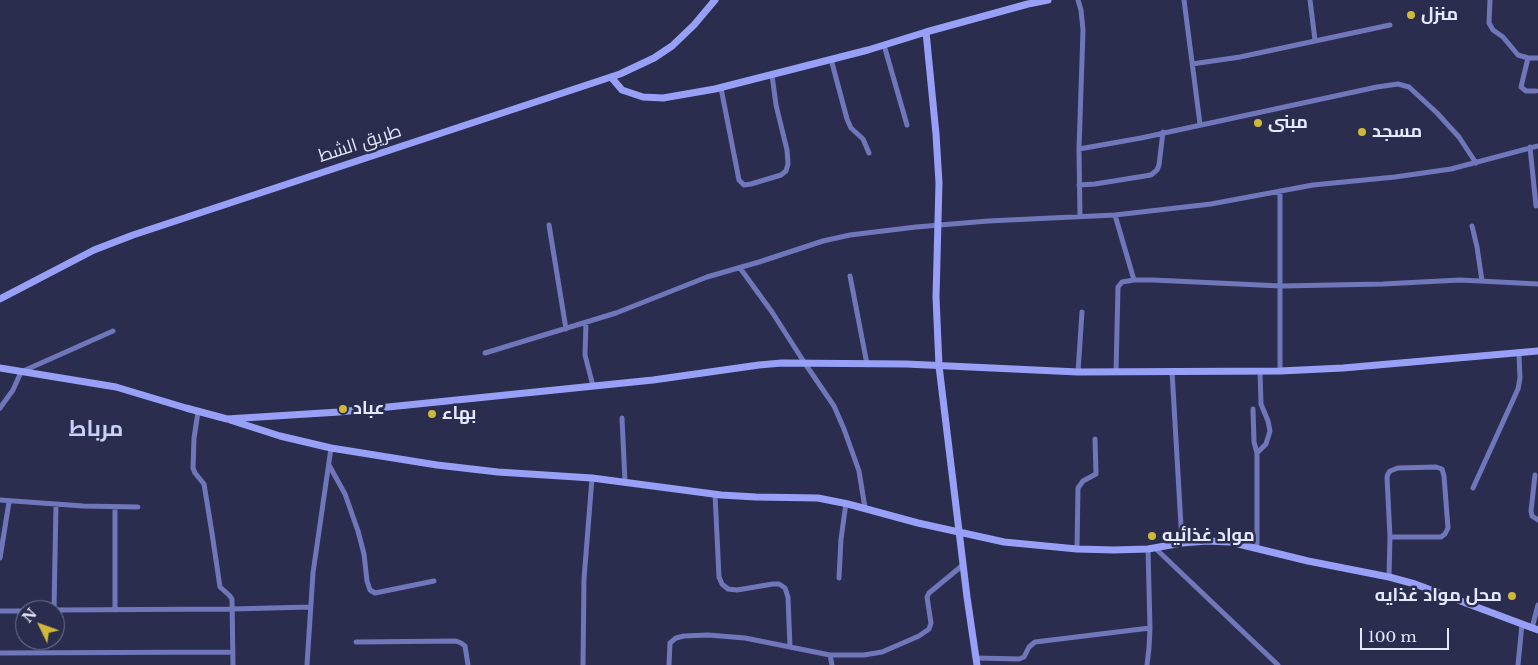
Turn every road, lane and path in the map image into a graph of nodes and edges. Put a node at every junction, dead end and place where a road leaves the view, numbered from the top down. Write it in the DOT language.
graph roads {
  1 [pos="715,0"];
  2 [pos="1048,0"];
  3 [pos="1078,0"];
  4 [pos="1184,0"];
  5 [pos="1310,0"];
  6 [pos="1490,0"];
  7 [pos="1027,2"];
  8 [pos="1390,25"];
  9 [pos="926,32"];
  10 [pos="1315,40"];
  11 [pos="884,45"];
  12 [pos="1528,58"];
  13 [pos="1538,58"];
  14 [pos="831,59"];
  15 [pos="1192,64"];
  16 [pos="772,75"];
  17 [pos="611,77"];
  18 [pos="722,88"];
  19 [pos="1536,91"];
  20 [pos="1200,124"];
  21 [pos="907,125"];
  22 [pos="1163,132"];
  23 [pos="1538,146"];
  24 [pos="1530,147"];
  25 [pos="1079,149"];
  26 [pos="869,153"];
  27 [pos="1476,162"];
  28 [pos="1079,185"];
  29 [pos="1280,191"];
  30 [pos="1536,206"];
  31 [pos="1115,215"];
  32 [pos="1080,217"];
  33 [pos="548,224"];
  34 [pos="938,226"];
  35 [pos="1472,226"];
  36 [pos="740,268"];
  37 [pos="850,276"];
  38 [pos="1134,280"];
  39 [pos="1482,281"];
  40 [pos="1538,284"];
  41 [pos="1281,286"];
  42 [pos="0,299"];
  43 [pos="1082,312"];
  44 [pos="586,322"];
  45 [pos="566,329"];
  46 [pos="113,331"];
  47 [pos="1538,351"];
  48 [pos="485,353"];
  49 [pos="1519,354"];
  50 [pos="804,362"];
  51 [pos="867,364"];
  52 [pos="939,366"];
  53 [pos="0,368"];
  54 [pos="1280,370"];
  55 [pos="1172,371"];
  56 [pos="1260,371"];
  57 [pos="21,372"];
  58 [pos="1078,372"];
  59 [pos="1116,372"];
  60 [pos="593,386"];
  61 [pos="0,408"];
  62 [pos="1253,409"];
  63 [pos="198,412"];
  64 [pos="622,418"];
  65 [pos="227,419"];
  66 [pos="1095,438"];
  67 [pos="331,448"];
  68 [pos="1257,453"];
  69 [pos="329,464"];
  70 [pos="1535,475"];
  71 [pos="592,478"];
  72 [pos="625,482"];
  73 [pos="1473,488"];
  74 [pos="715,494"];
  75 [pos="0,500"];
  76 [pos="9,502"];
  77 [pos="846,503"];
  78 [pos="56,504"];
  79 [pos="115,507"];
  80 [pos="138,507"];
  81 [pos="865,508"];
  82 [pos="1538,520"];
  83 [pos="960,533"];
  84 [pos="1390,537"];
  85 [pos="1182,543"];
  86 [pos="1257,548"];
  87 [pos="1151,549"];
  88 [pos="1077,550"];
  89 [pos="0,558"];
  90 [pos="963,565"];
  91 [pos="1389,577"];
  92 [pos="839,578"];
  93 [pos="434,581"];
  94 [pos="55,600"];
  95 [pos="1538,605"];
  96 [pos="310,607"];
  97 [pos="232,609"];
  98 [pos="65,610"];
  99 [pos="115,610"];
  100 [pos="0,611"];
  101 [pos="15,611"];
  102 [pos="1522,624"];
  103 [pos="1150,628"];
  104 [pos="1535,629"];
  105 [pos="356,642"];
  106 [pos="790,647"];
  107 [pos="233,652"];
  108 [pos="0,653"];
  109 [pos="830,655"];
  110 [pos="977,661"];
  111 [pos="233,665"];
  112 [pos="307,665"];
  113 [pos="468,665"];
  114 [pos="583,665"];
  115 [pos="668,665"];
  116 [pos="832,665"];
  117 [pos="1147,665"];
  118 [pos="1278,665"];
  119 [pos="1518,665"];
  1 -- 17 [label="street, طريق الشط"];
  2 -- 7 [label="street"];
  3 -- 25 [label="street"];
  4 -- 15 [label="street"];
  5 -- 10 [label="street"];
  6 -- 12 [label="street"];
  7 -- 9 [label="street"];
  8 -- 10 [label="street"];
  9 -- 11 [label="street"];
  9 -- 34 [label="street"];
  10 -- 15 [label="street"];
  11 -- 14 [label="street"];
  11 -- 21 [label="street"];
  12 -- 13 [label="street"];
  12 -- 19 [label="street"];
  14 -- 16 [label="street"];
  14 -- 26 [label="street"];
  15 -- 20 [label="street"];
  16 -- 18 [label="street"];
  16 -- 18 [label="street"];
  17 -- 18 [label="street"];
  17 -- 42 [label="street, طريق الشط"];
  20 -- 22 [label="street"];
  20 -- 27 [label="street"];
  22 -- 25 [label="street"];
  22 -- 28 [label="street"];
  23 -- 24 [label="street"];
  24 -- 27 [label="street"];
  24 -- 30 [label="street"];
  25 -- 28 [label="street"];
  27 -- 29 [label="street"];
  28 -- 32 [label="street"];
  29 -- 31 [label="street"];
  29 -- 41 [label="street"];
  31 -- 32 [label="street"];
  31 -- 38 [label="street"];
  32 -- 34 [label="street"];
  33 -- 45 [label="street"];
  34 -- 36 [label="street"];
  34 -- 52 [label="street"];
  35 -- 39 [label="street"];
  36 -- 44 [label="street"];
  36 -- 50 [label="street"];
  37 -- 51 [label="street"];
  38 -- 41 [label="street"];
  38 -- 59 [label="street"];
  39 -- 40 [label="street"];
  39 -- 41 [label="street"];
  41 -- 54 [label="street"];
  43 -- 58 [label="street"];
  44 -- 45 [label="street"];
  44 -- 60 [label="street"];
  45 -- 48 [label="street"];
  46 -- 57 [label="street"];
  47 -- 49 [label="street"];
  49 -- 54 [label="street"];
  49 -- 73 [label="street"];
  50 -- 51 [label="street"];
  50 -- 60 [label="street"];
  50 -- 81 [label="street"];
  51 -- 52 [label="street"];
  52 -- 58 [label="street"];
  52 -- 83 [label="street"];
  53 -- 57 [label="street"];
  54 -- 56 [label="street"];
  55 -- 56 [label="street"];
  55 -- 59 [label="street"];
  55 -- 85 [label="street"];
  56 -- 68 [label="street"];
  57 -- 61 [label="street"];
  57 -- 63 [label="street"];
  58 -- 59 [label="street"];
  60 -- 65 [label="street"];
  62 -- 68 [label="street"];
  63 -- 65 [label="street"];
  63 -- 97 [label="street"];
  64 -- 72 [label="street"];
  65 -- 67 [label="street"];
  66 -- 88 [label="street"];
  67 -- 69 [label="street"];
  67 -- 71 [label="street"];
  68 -- 86 [label="street"];
  69 -- 93 [label="street"];
  69 -- 96 [label="street"];
  70 -- 82 [label="street"];
  71 -- 72 [label="street"];
  71 -- 114 [label="street"];
  72 -- 74 [label="street"];
  74 -- 77 [label="street"];
  74 -- 106 [label="street"];
  75 -- 76 [label="street"];
  76 -- 78 [label="street"];
  76 -- 89 [label="street"];
  77 -- 81 [label="street"];
  77 -- 92 [label="street"];
  78 -- 79 [label="street"];
  78 -- 94 [label="street"];
  79 -- 80 [label="street"];
  79 -- 99 [label="street"];
  81 -- 83 [label="street"];
  83 -- 88 [label="street"];
  83 -- 90 [label="street"];
  84 -- 84 [label="street"];
  84 -- 91 [label="street"];
  85 -- 86 [label="street"];
  85 -- 87 [label="street"];
  86 -- 91 [label="street"];
  87 -- 88 [label="street"];
  87 -- 103 [label="street"];
  87 -- 118 [label="street"];
  90 -- 109 [label="street"];
  90 -- 110 [label="street"];
  91 -- 102 [label="street"];
  95 -- 104 [label="street"];
  96 -- 97 [label="street"];
  96 -- 112 [label="street"];
  97 -- 99 [label="street"];
  97 -- 107 [label="street"];
  98 -- 99 [label="street"];
  100 -- 101 [label="street"];
  102 -- 104 [label="street"];
  102 -- 119 [label="street"];
  103 -- 110 [label="street"];
  103 -- 117 [label="street"];
  105 -- 113 [label="street"];
  106 -- 109 [label="street"];
  106 -- 115 [label="street"];
  107 -- 108 [label="street"];
  107 -- 111 [label="street"];
  109 -- 116 [label="street"];
}
